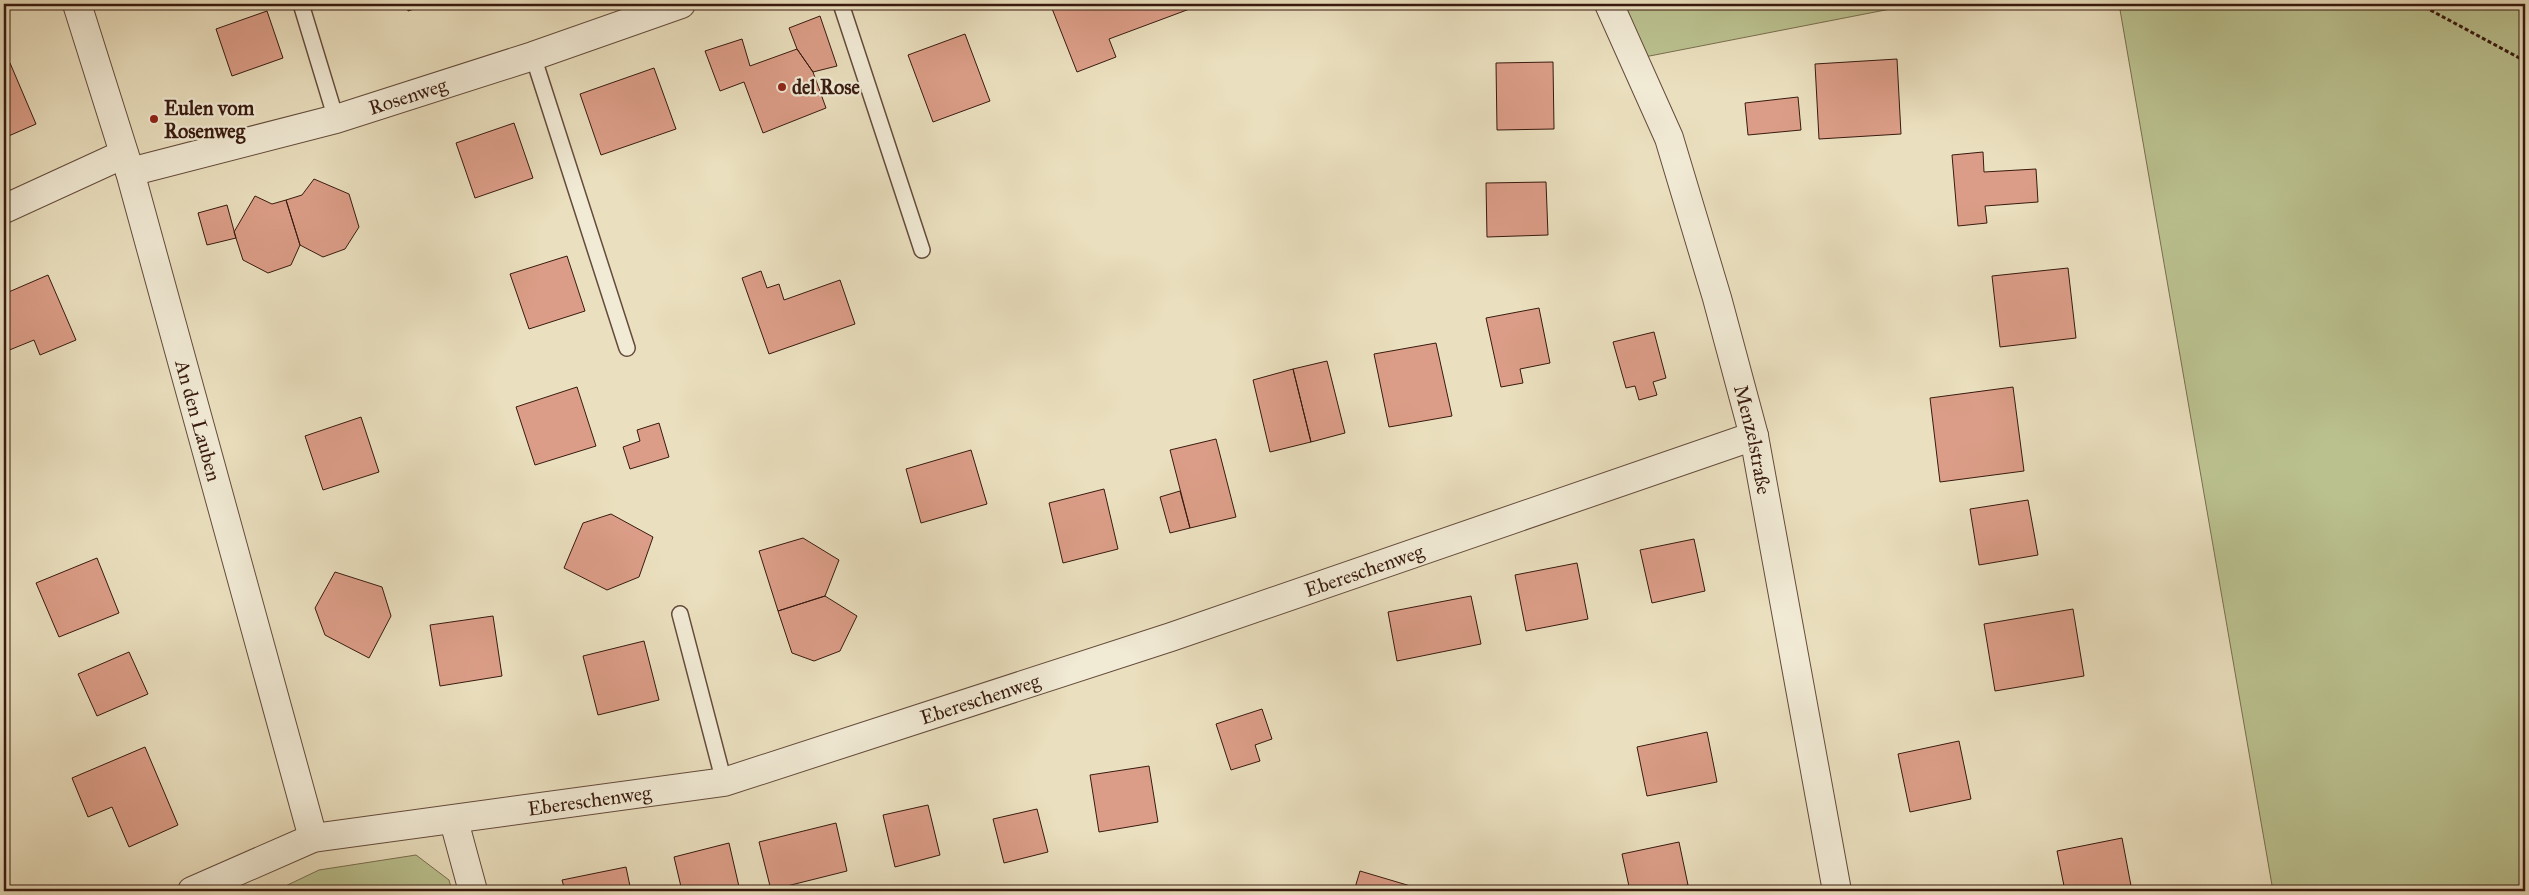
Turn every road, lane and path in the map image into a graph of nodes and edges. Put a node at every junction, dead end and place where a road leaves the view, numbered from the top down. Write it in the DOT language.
graph roads {
  1 [pos="77,4"];
  2 [pos="301,4"];
  3 [pos="681,4"];
  4 [pos="841,4"];
  5 [pos="1609,4"];
  6 [pos="2419,4"];
  7 [pos="532,56"];
  8 [pos="2525,61"];
  9 [pos="336,119"];
  10 [pos="127,163"];
  11 [pos="4,210"];
  12 [pos="922,250"];
  13 [pos="627,348"];
  14 [pos="1754,436"];
  15 [pos="680,614"];
  16 [pos="724,782"];
  17 [pos="454,821"];
  18 [pos="313,838"];
  19 [pos="192,891"];
  20 [pos="473,891"];
  21 [pos="1837,891"];
  1 -- 10 [label="street, An den Lauben"];
  2 -- 9 [label="lane"];
  3 -- 7 [label="street, Rosenweg"];
  4 -- 12 [label="lane"];
  5 -- 14 [label="street, Menzelstraße"];
  6 -- 8 [label="path"];
  7 -- 9 [label="street, Rosenweg"];
  7 -- 13 [label="lane"];
  9 -- 10 [label="street, Rosenweg"];
  10 -- 11 [label="street, Rosenweg"];
  10 -- 18 [label="street, An den Lauben"];
  14 -- 16 [label="street, Ebereschenweg"];
  14 -- 21 [label="street, Menzelstraße"];
  15 -- 16 [label="lane"];
  16 -- 17 [label="street, Ebereschenweg"];
  17 -- 18 [label="street, Ebereschenweg"];
  17 -- 20 [label="street"];
  18 -- 19 [label="street, Ebereschenweg"];
}
